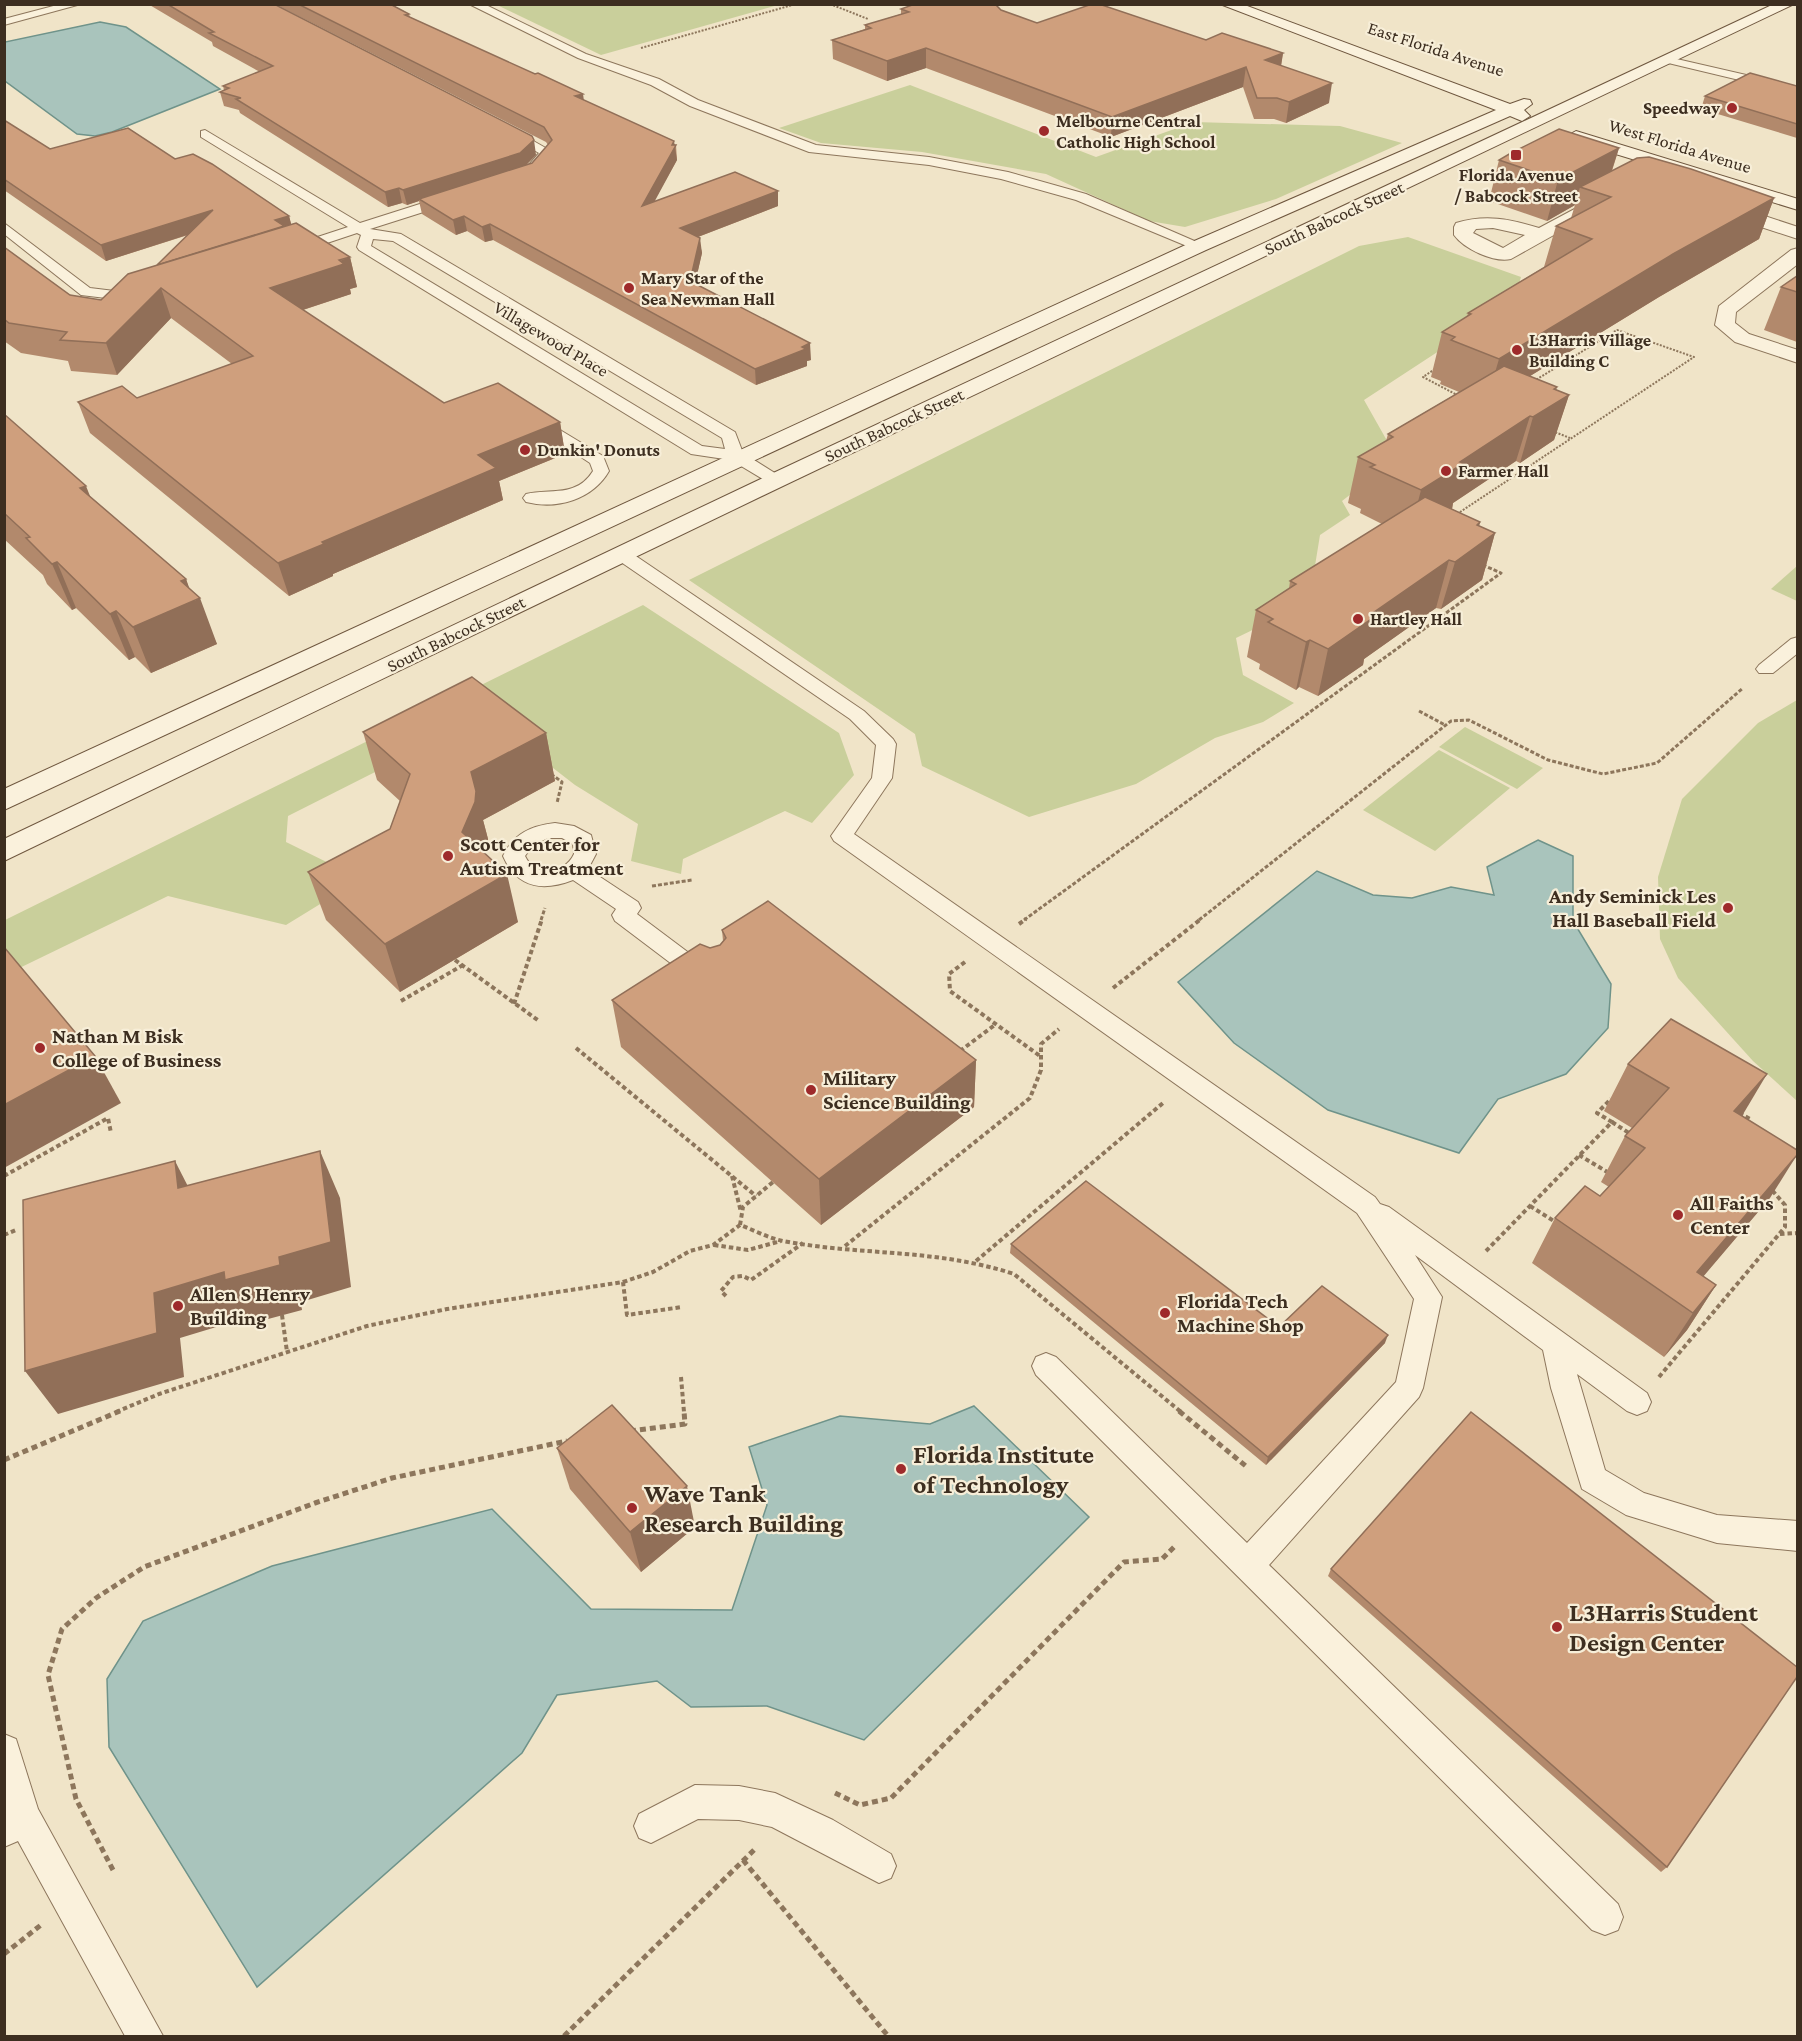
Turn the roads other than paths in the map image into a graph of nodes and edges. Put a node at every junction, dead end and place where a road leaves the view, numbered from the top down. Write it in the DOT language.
graph roads {
  1 [pos="76,4"];
  2 [pos="474,4"];
  3 [pos="1228,4"];
  4 [pos="1787,4"];
  5 [pos="4,22"];
  6 [pos="1668,60"];
  7 [pos="1797,91"];
  8 [pos="1535,99"];
  9 [pos="1512,110"];
  10 [pos="1562,110"];
  11 [pos="1582,116"];
  12 [pos="1536,123"];
  13 [pos="496,124"];
  14 [pos="205,134"];
  15 [pos="519,176"];
  16 [pos="1631,189"];
  17 [pos="462,195"];
  18 [pos="1709,204"];
  19 [pos="1797,205"];
  20 [pos="4,228"];
  21 [pos="364,231"];
  22 [pos="1797,233"];
  23 [pos="1541,234"];
  24 [pos="1199,246"];
  25 [pos="282,253"];
  26 [pos="1797,254"];
  27 [pos="486,291"];
  28 [pos="157,292"];
  29 [pos="453,302"];
  30 [pos="1797,357"];
  31 [pos="524,412"];
  32 [pos="739,458"];
  33 [pos="777,480"];
  34 [pos="532,498"];
  35 [pos="621,554"];
  36 [pos="1797,643"];
  37 [pos="1766,669"];
  38 [pos="4,801"];
  39 [pos="4,851"];
  40 [pos="574,870"];
  41 [pos="717,985"];
  42 [pos="1366,1205"];
  43 [pos="1556,1343"];
  44 [pos="1047,1366"];
  45 [pos="1637,1402"];
  46 [pos="1797,1536"];
  47 [pos="1248,1565"];
  48 [pos="4,1751"];
  49 [pos="14,1823"];
  50 [pos="651,1826"];
  51 [pos="879,1866"];
  52 [pos="1605,1917"];
  53 [pos="146,2037"];
  1 -- 5 [label="lane"];
  2 -- 24 [label="lane"];
  3 -- 8 [label="main road, East Florida Avenue"];
  3 -- 9 [label="main road, East Florida Avenue"];
  4 -- 6 [label="main road, South Babcock Street"];
  6 -- 7 [label="lane"];
  6 -- 10 [label="main road, South Babcock Street"];
  8 -- 9 [label="main road, South Babcock Street"];
  8 -- 10 [label="main road, East Florida Avenue"];
  9 -- 12 [label="main road, East Florida Avenue"];
  9 -- 24 [label="main road, South Babcock Street"];
  10 -- 11 [label="main road, West Florida Avenue"];
  10 -- 12 [label="main road, South Babcock Street"];
  12 -- 19 [label="main road, West Florida Avenue"];
  12 -- 33 [label="main road, South Babcock Street"];
  13 -- 15 [label="lane"];
  14 -- 21 [label="lane, Villagewood Place"];
  16 -- 23 [label="main road"];
  17 -- 21 [label="lane"];
  18 -- 22 [label="main road"];
  20 -- 28 [label="lane"];
  21 -- 25 [label="lane"];
  21 -- 27 [label="lane, Villagewood Place"];
  21 -- 29 [label="lane, Villagewood Place"];
  24 -- 32 [label="main road, South Babcock Street"];
  26 -- 30 [label="main road"];
  27 -- 29 [label="lane"];
  27 -- 32 [label="lane, Villagewood Place"];
  29 -- 32 [label="lane, Villagewood Place"];
  31 -- 34 [label="lane"];
  32 -- 33 [label="lane, Villagewood Place"];
  32 -- 38 [label="main road, South Babcock Street"];
  33 -- 35 [label="main road, South Babcock Street"];
  35 -- 39 [label="main road, South Babcock Street"];
  35 -- 42 [label="lane"];
  36 -- 37 [label="lane"];
  40 -- 41 [label="lane"];
  42 -- 43 [label="lane"];
  42 -- 47 [label="lane"];
  43 -- 45 [label="lane"];
  43 -- 46 [label="lane"];
  44 -- 47 [label="lane"];
  47 -- 52 [label="lane"];
  48 -- 49 [label="lane"];
  49 -- 53 [label="lane"];
  50 -- 51 [label="lane"];
}
